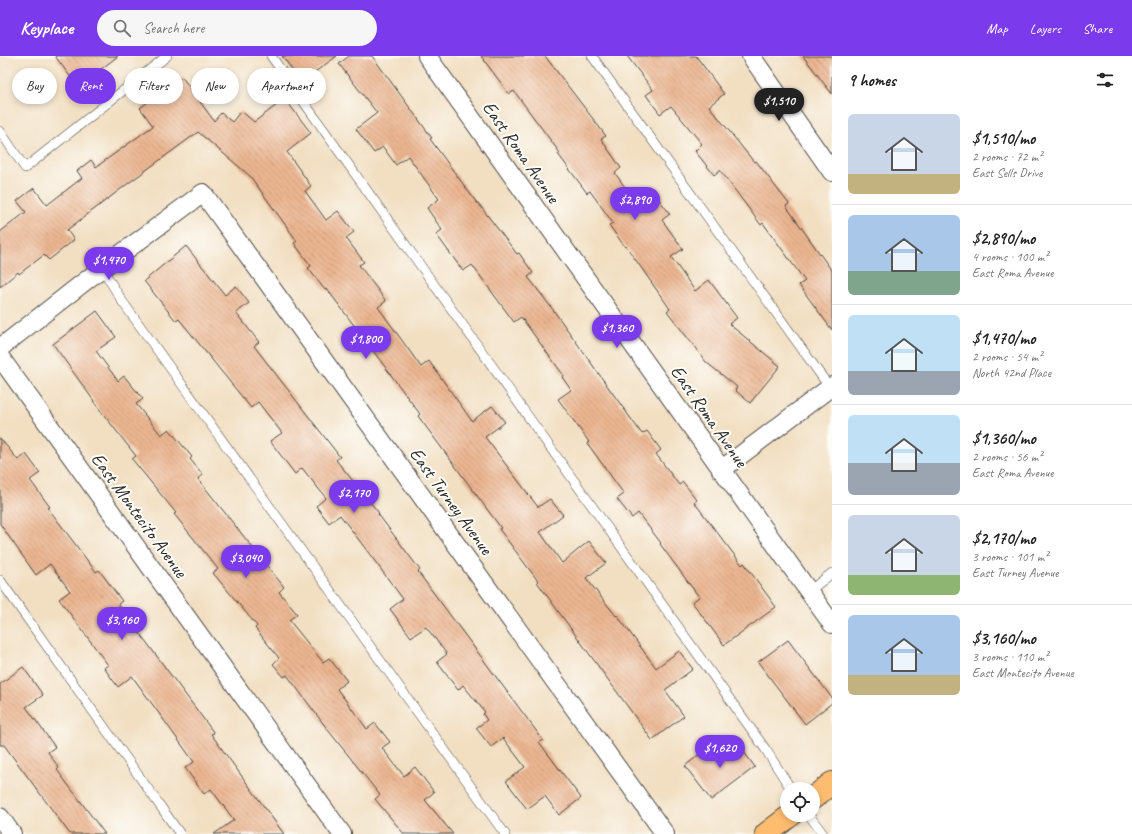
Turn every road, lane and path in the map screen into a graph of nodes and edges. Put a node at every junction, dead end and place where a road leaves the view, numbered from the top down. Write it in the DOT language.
graph roads {
  1 [pos="167,56"];
  2 [pos="270,56"];
  3 [pos="427,56"];
  4 [pos="592,56"];
  5 [pos="751,56"];
  6 [pos="0,131"];
  7 [pos="832,172"];
  8 [pos="102,268"];
  9 [pos="0,348"];
  10 [pos="0,357"];
  11 [pos="831,387"];
  12 [pos="721,470"];
  13 [pos="832,573"];
  14 [pos="0,580"];
  15 [pos="808,592"];
  16 [pos="832,624"];
  17 [pos="787,782"];
  18 [pos="832,783"];
  19 [pos="820,792"];
  20 [pos="0,817"];
  21 [pos="782,822"];
  22 [pos="814,822"];
  23 [pos="12,834"];
  24 [pos="180,834"];
  25 [pos="342,834"];
  26 [pos="505,834"];
  27 [pos="665,834"];
  28 [pos="766,834"];
  29 [pos="823,834"];
  1 -- 6 [label="lane"];
  2 -- 17 [label="lane"];
  3 -- 12 [label="street, East Roma Avenue"];
  4 -- 11 [label="lane"];
  5 -- 7 [label="street"];
  8 -- 9 [label="street"];
  8 -- 26 [label="lane"];
  8 -- 27 [label="street, East Turney Avenue"];
  10 -- 25 [label="street, East Montecito Avenue"];
  11 -- 12 [label="street"];
  12 -- 15 [label="street, East Roma Avenue"];
  13 -- 15 [label="lane"];
  14 -- 24 [label="lane"];
  15 -- 16 [label="street, East Roma Avenue"];
  18 -- 19 [label="main road"];
  20 -- 23 [label="street"];
  21 -- 28 [label="main road"];
  22 -- 29 [label="lane"];
}
